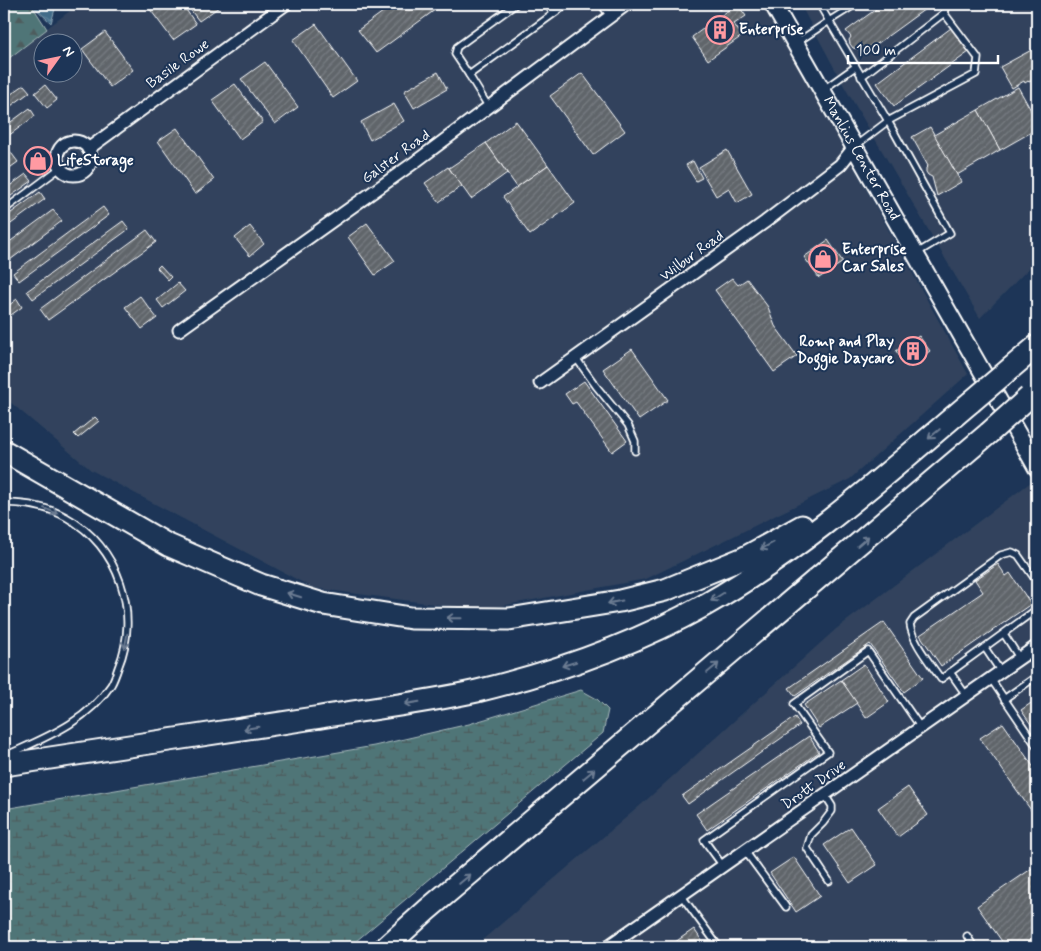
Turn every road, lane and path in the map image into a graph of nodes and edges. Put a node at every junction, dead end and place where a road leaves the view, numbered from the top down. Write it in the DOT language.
graph roads {
  1 [pos="286,4"];
  2 [pos="516,4"];
  3 [pos="547,4"];
  4 [pos="567,4"];
  5 [pos="601,4"];
  6 [pos="627,4"];
  7 [pos="773,4"];
  8 [pos="818,4"];
  9 [pos="856,4"];
  10 [pos="946,4"];
  11 [pos="944,13"];
  12 [pos="553,14"];
  13 [pos="610,16"];
  14 [pos="829,21"];
  15 [pos="795,44"];
  16 [pos="855,67"];
  17 [pos="469,75"];
  18 [pos="861,77"];
  19 [pos="822,90"];
  20 [pos="488,106"];
  21 [pos="888,121"];
  22 [pos="855,146"];
  23 [pos="88,149"];
  24 [pos="60,168"];
  25 [pos="4,210"];
  26 [pos="916,254"];
  27 [pos="178,330"];
  28 [pos="1037,346"];
  29 [pos="576,358"];
  30 [pos="540,383"];
  31 [pos="1033,394"];
  32 [pos="635,450"];
  33 [pos="4,451"];
  34 [pos="1037,468"];
  35 [pos="884,476"];
  36 [pos="4,502"];
  37 [pos="1037,582"];
  38 [pos="1037,609"];
  39 [pos="1004,634"];
  40 [pos="985,648"];
  41 [pos="1029,652"];
  42 [pos="1037,666"];
  43 [pos="950,672"];
  44 [pos="1001,672"];
  45 [pos="1037,676"];
  46 [pos="990,679"];
  47 [pos="967,696"];
  48 [pos="1004,699"];
  49 [pos="921,728"];
  50 [pos="1037,746"];
  51 [pos="4,756"];
  52 [pos="4,765"];
  53 [pos="825,795"];
  54 [pos="745,851"];
  55 [pos="723,866"];
  56 [pos="829,881"];
  57 [pos="681,895"];
  58 [pos="786,907"];
  59 [pos="427,910"];
  60 [pos="967,936"];
  61 [pos="376,947"];
  62 [pos="386,947"];
  63 [pos="607,947"];
  64 [pos="719,947"];
  65 [pos="974,947"];
  1 -- 23 [label="street, Basile Rowe"];
  2 -- 17 [label="lane"];
  3 -- 12 [label="lane"];
  4 -- 12 [label="lane"];
  5 -- 13 [label="lane"];
  6 -- 13 [label="street, Galster Road"];
  7 -- 15 [label="main road, Manlius Center Road"];
  8 -- 14 [label="lane"];
  9 -- 14 [label="lane"];
  10 -- 11 [label="lane"];
  11 -- 18 [label="lane"];
  11 -- 21 [label="lane"];
  12 -- 17 [label="lane"];
  13 -- 20 [label="street, Galster Road"];
  14 -- 15 [label="lane"];
  14 -- 16 [label="lane"];
  15 -- 19 [label="main road, Manlius Center Road"];
  16 -- 18 [label="lane"];
  16 -- 19 [label="lane"];
  17 -- 20 [label="lane"];
  18 -- 21 [label="lane"];
  19 -- 22 [label="main road, Manlius Center Road"];
  20 -- 27 [label="street, Galster Road"];
  21 -- 22 [label="lane"];
  21 -- 26 [label="lane"];
  22 -- 26 [label="main road, Manlius Center Road"];
  22 -- 29 [label="street, Wilbur Road"];
  23 -- 24 [label="street"];
  23 -- 24 [label="street"];
  24 -- 25 [label="lane"];
  26 -- 34 [label="main road, Manlius Center Road"];
  28 -- 35 [label="highway, one-way, bridge"];
  29 -- 30 [label="street, Wilbur Road"];
  29 -- 32 [label="lane"];
  59 -- 31 [label="highway, one-way, bridge"];
  35 -- 33 [label="highway, one-way"];
  35 -- 52 [label="highway, one-way"];
  36 -- 51 [label="lane, one-way"];
  37 -- 43 [label="lane"];
  38 -- 39 [label="lane"];
  39 -- 40 [label="lane"];
  39 -- 41 [label="lane"];
  40 -- 43 [label="lane"];
  40 -- 44 [label="lane"];
  41 -- 42 [label="lane"];
  41 -- 44 [label="street, Drott Drive"];
  43 -- 47 [label="lane"];
  44 -- 46 [label="street, Drott Drive"];
  45 -- 48 [label="lane"];
  46 -- 47 [label="street, Drott Drive"];
  46 -- 48 [label="lane"];
  47 -- 49 [label="street, Drott Drive"];
  48 -- 50 [label="lane"];
  49 -- 53 [label="street, Drott Drive"];
  49 -- 55 [label="lane"];
  53 -- 54 [label="street, Drott Drive"];
  53 -- 56 [label="lane"];
  54 -- 55 [label="street, Drott Drive"];
  54 -- 58 [label="lane"];
  55 -- 57 [label="street, Drott Drive"];
  57 -- 63 [label="street, Drott Drive"];
  57 -- 64 [label="lane"];
  59 -- 61 [label="highway"];
  59 -- 62 [label="highway"];
  60 -- 65 [label="lane"];
}
